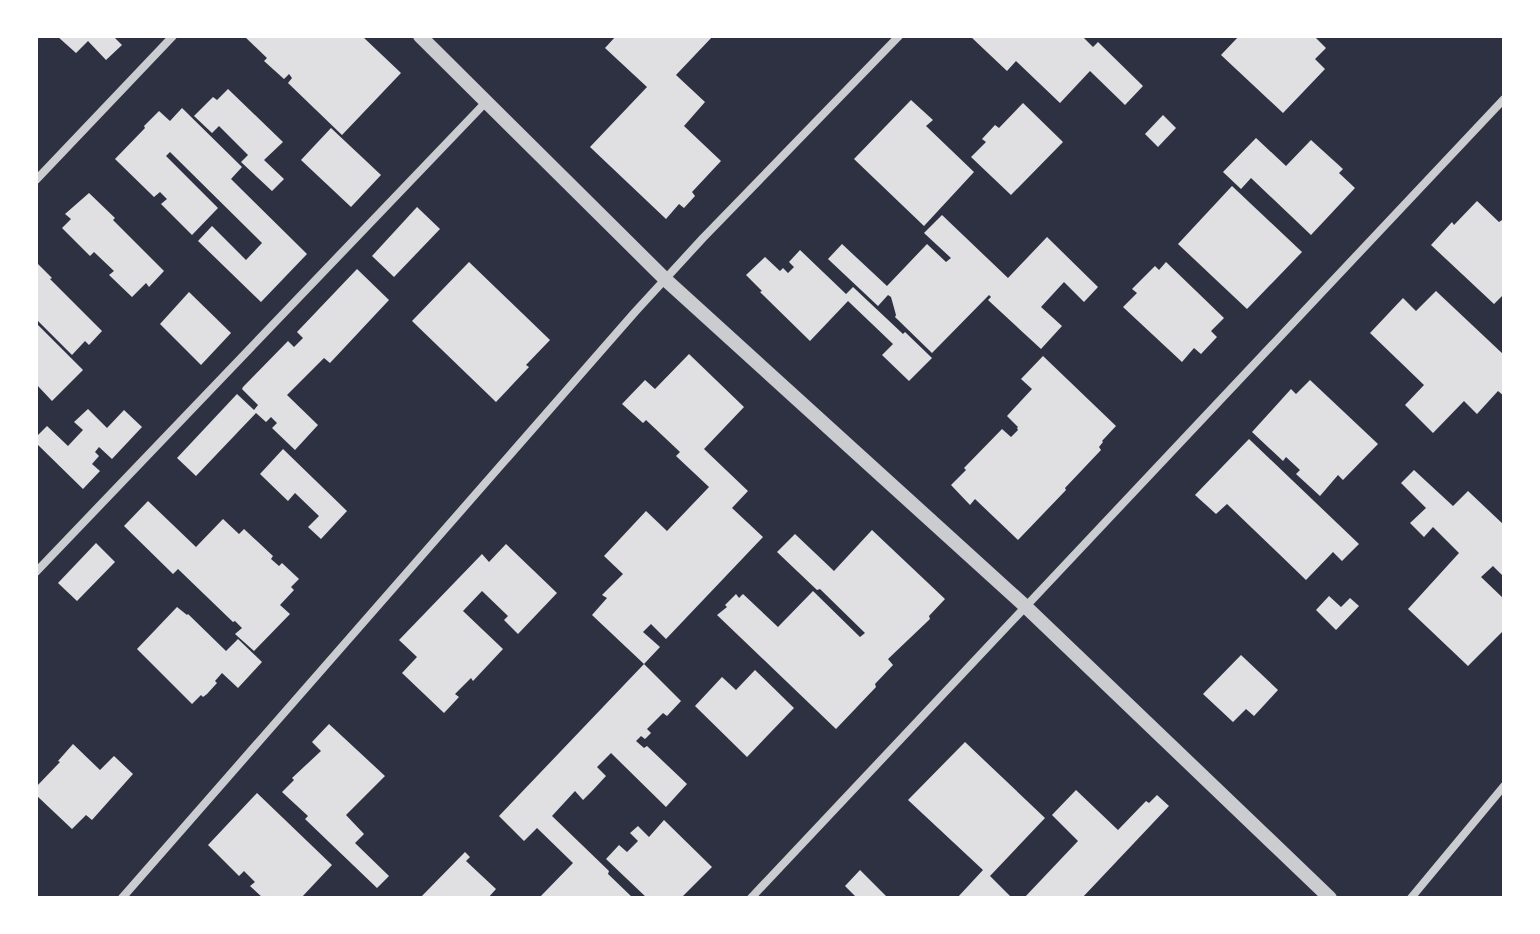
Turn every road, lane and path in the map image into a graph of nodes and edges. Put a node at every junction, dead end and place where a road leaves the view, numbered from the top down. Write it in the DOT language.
graph roads {
  1 [pos="173,36"];
  2 [pos="420,36"];
  3 [pos="899,36"];
  4 [pos="1504,99"];
  5 [pos="486,102"];
  6 [pos="36,180"];
  7 [pos="666,280"];
  8 [pos="36,572"];
  9 [pos="1025,606"];
  10 [pos="1504,786"];
  11 [pos="122,898"];
  12 [pos="751,898"];
  13 [pos="1330,898"];
  14 [pos="1411,898"];
  1 -- 6 [label="street"];
  2 -- 5 [label="street"];
  3 -- 7 [label="street"];
  4 -- 9 [label="street"];
  5 -- 7 [label="street"];
  5 -- 8 [label="street"];
  7 -- 9 [label="street"];
  7 -- 11 [label="street"];
  9 -- 12 [label="street"];
  9 -- 13 [label="street"];
  10 -- 14 [label="street"];
}
